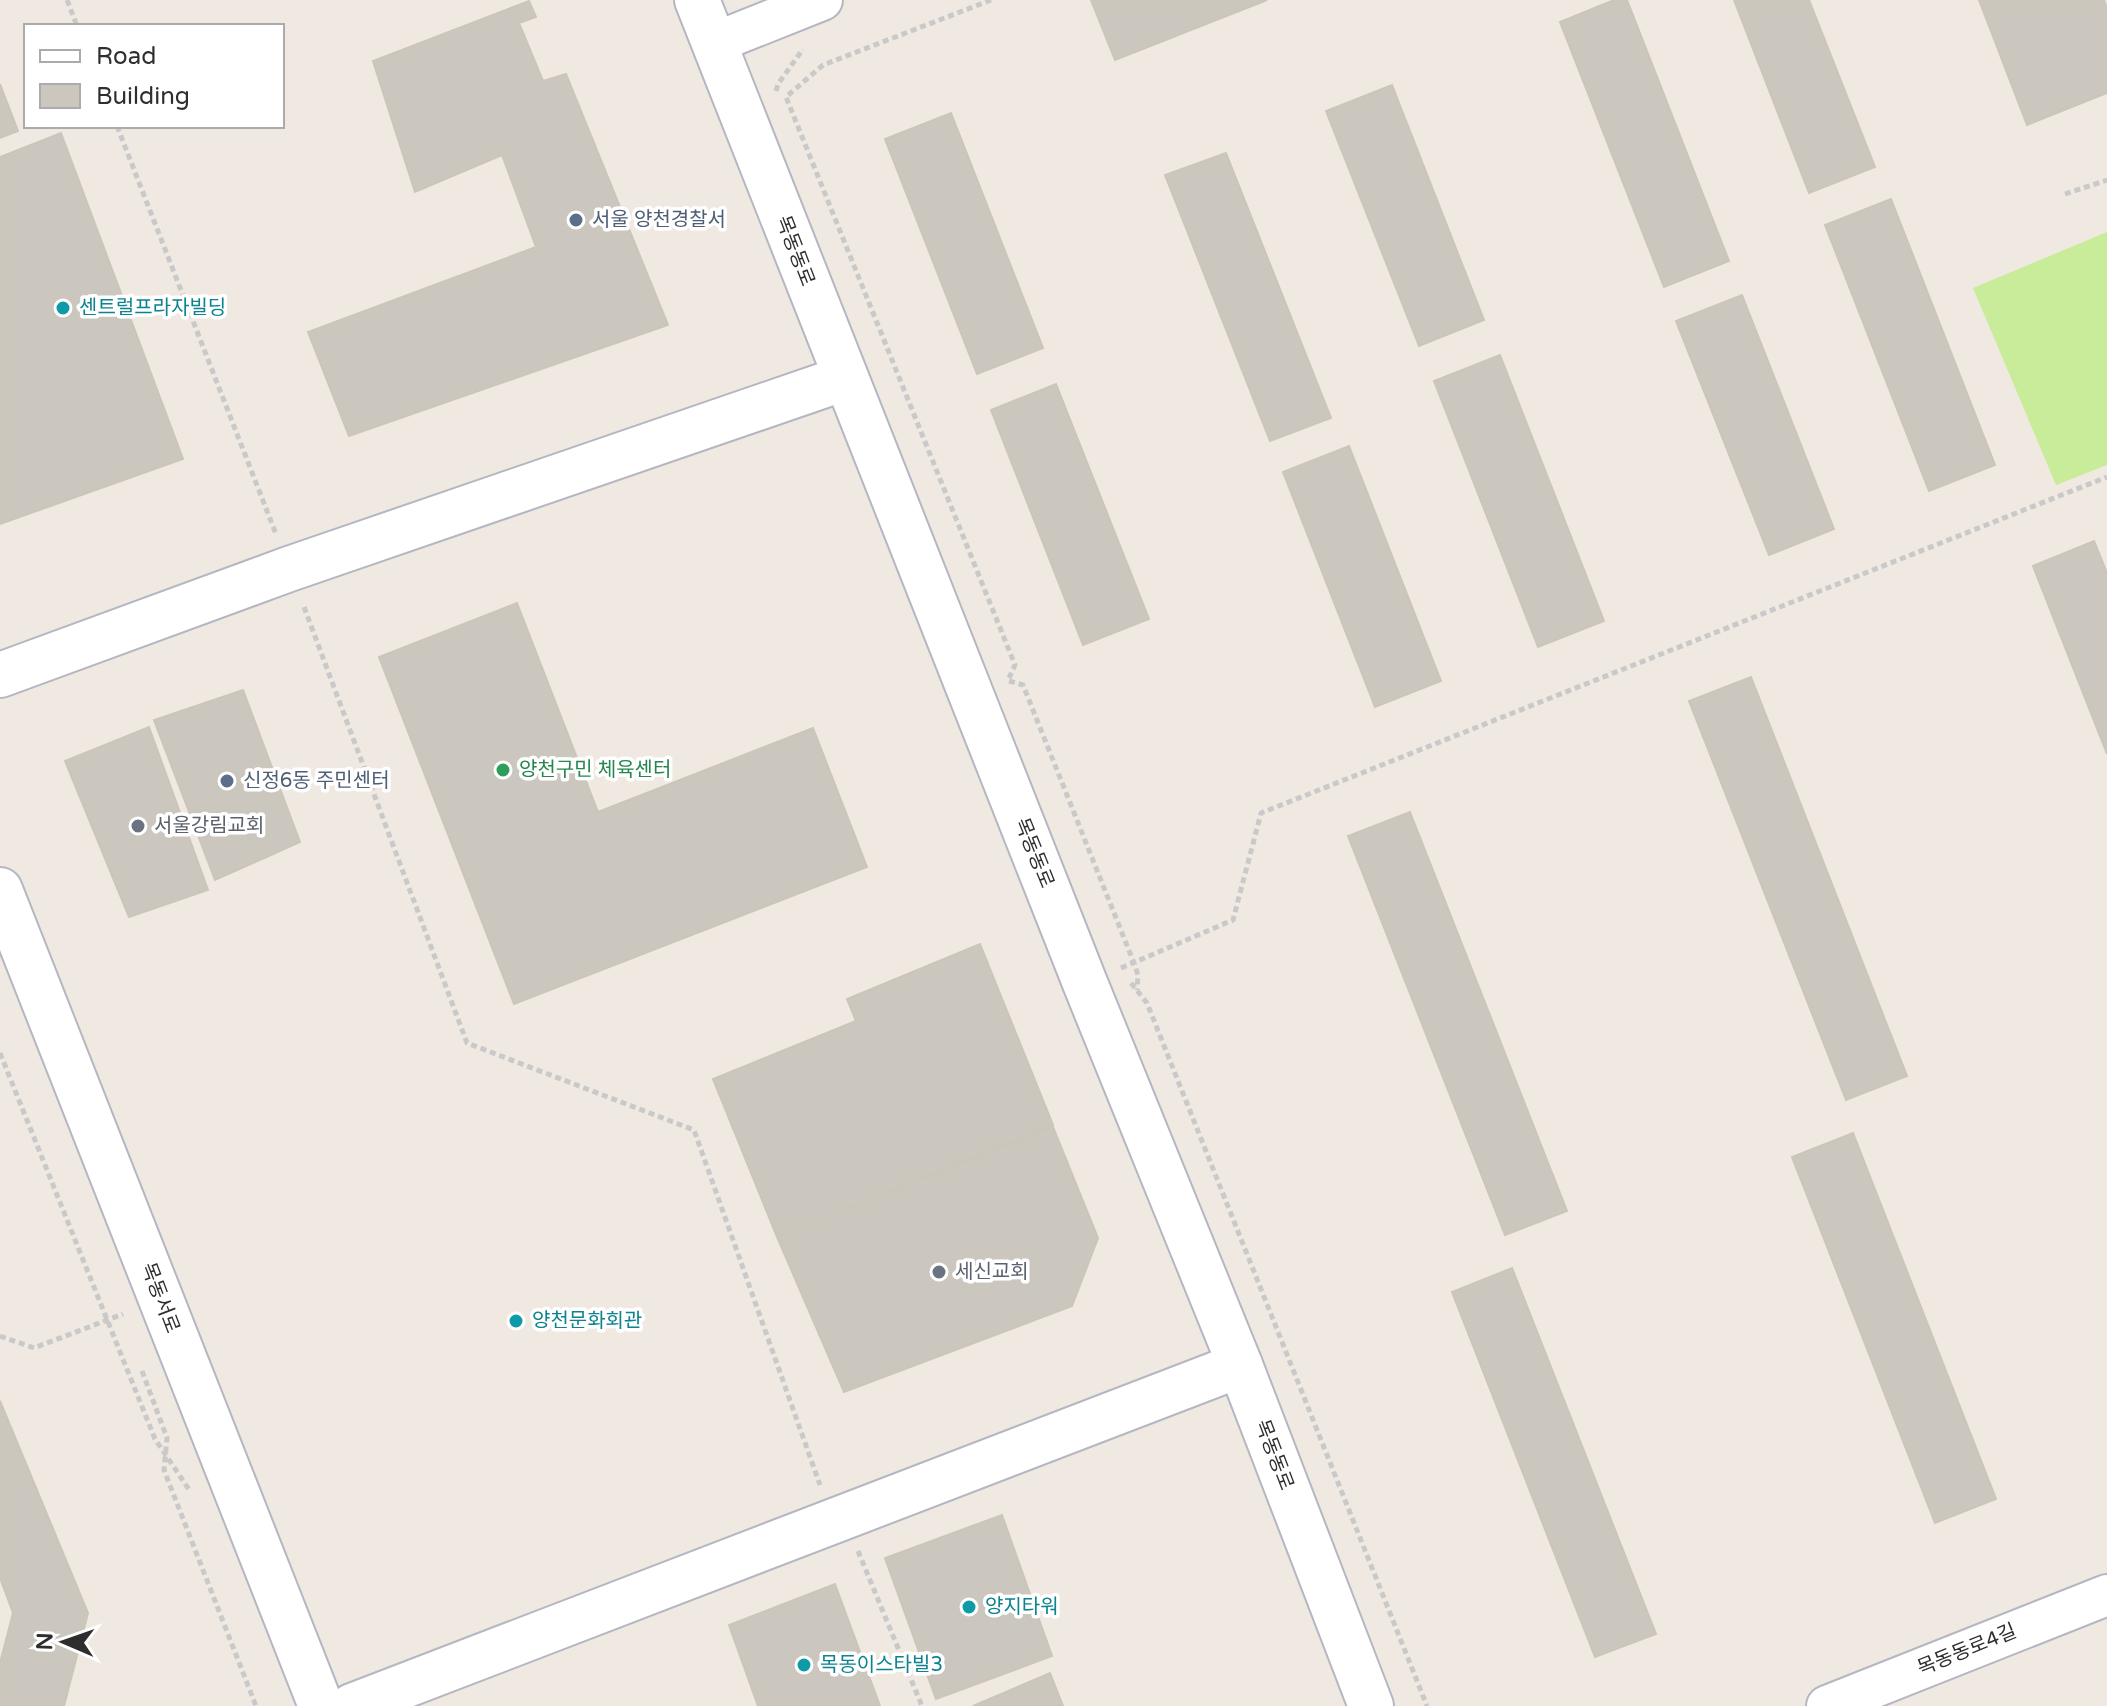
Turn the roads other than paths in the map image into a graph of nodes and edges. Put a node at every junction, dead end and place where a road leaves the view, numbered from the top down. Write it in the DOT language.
graph roads {
  1 [pos="697,0"];
  2 [pos="822,0"];
  3 [pos="714,43"];
  4 [pos="845,378"];
  5 [pos="0,675"];
  6 [pos="0,890"];
  7 [pos="1240,1365"];
  8 [pos="2107,1595"];
  9 [pos="321,1706"];
  10 [pos="352,1706"];
  11 [pos="1371,1706"];
  12 [pos="1827,1706"];
  1 -- 3 [label="main road, 목동동로"];
  2 -- 3 [label="street"];
  3 -- 4 [label="main road, 목동동로"];
  4 -- 5 [label="main road"];
  4 -- 7 [label="main road, 목동동로"];
  6 -- 9 [label="main road, 목동서로"];
  7 -- 10 [label="main road"];
  7 -- 11 [label="main road, 목동동로"];
  8 -- 12 [label="street, 목동동로4길"];
}
